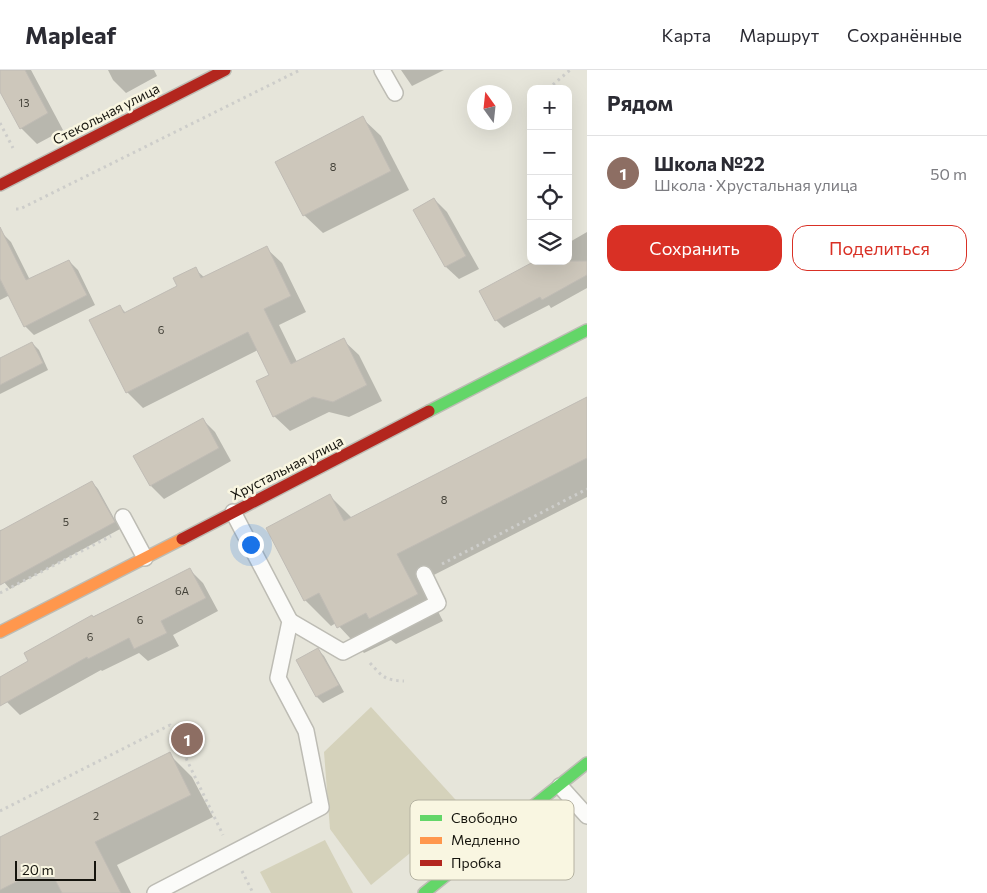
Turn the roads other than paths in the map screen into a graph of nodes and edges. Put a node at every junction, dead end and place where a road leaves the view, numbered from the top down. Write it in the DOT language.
graph roads {
  1 [pos="225,70"];
  2 [pos="382,70"];
  3 [pos="395,93"];
  4 [pos="0,185"];
  5 [pos="587,330"];
  6 [pos="233,512"];
  7 [pos="126,522"];
  8 [pos="145,558"];
  9 [pos="424,574"];
  10 [pos="290,621"];
  11 [pos="0,632"];
  12 [pos="587,763"];
  13 [pos="560,786"];
  14 [pos="542,800"];
  15 [pos="573,800"];
  16 [pos="574,802"];
  17 [pos="587,816"];
  18 [pos="441,880"];
  19 [pos="155,893"];
  20 [pos="424,893"];
  1 -- 4 [label="street, Стекольная улица"];
  2 -- 3 [label="lane"];
  5 -- 6 [label="street, Хрустальная улица"];
  6 -- 8 [label="street, Хрустальная улица"];
  6 -- 10 [label="lane"];
  7 -- 8 [label="lane"];
  8 -- 11 [label="street, Хрустальная улица"];
  9 -- 10 [label="lane"];
  10 -- 19 [label="lane"];
  12 -- 13 [label="street"];
  13 -- 14 [label="street"];
  13 -- 15 [label="lane"];
  16 -- 17 [label="lane"];
  18 -- 20 [label="street"];
}
